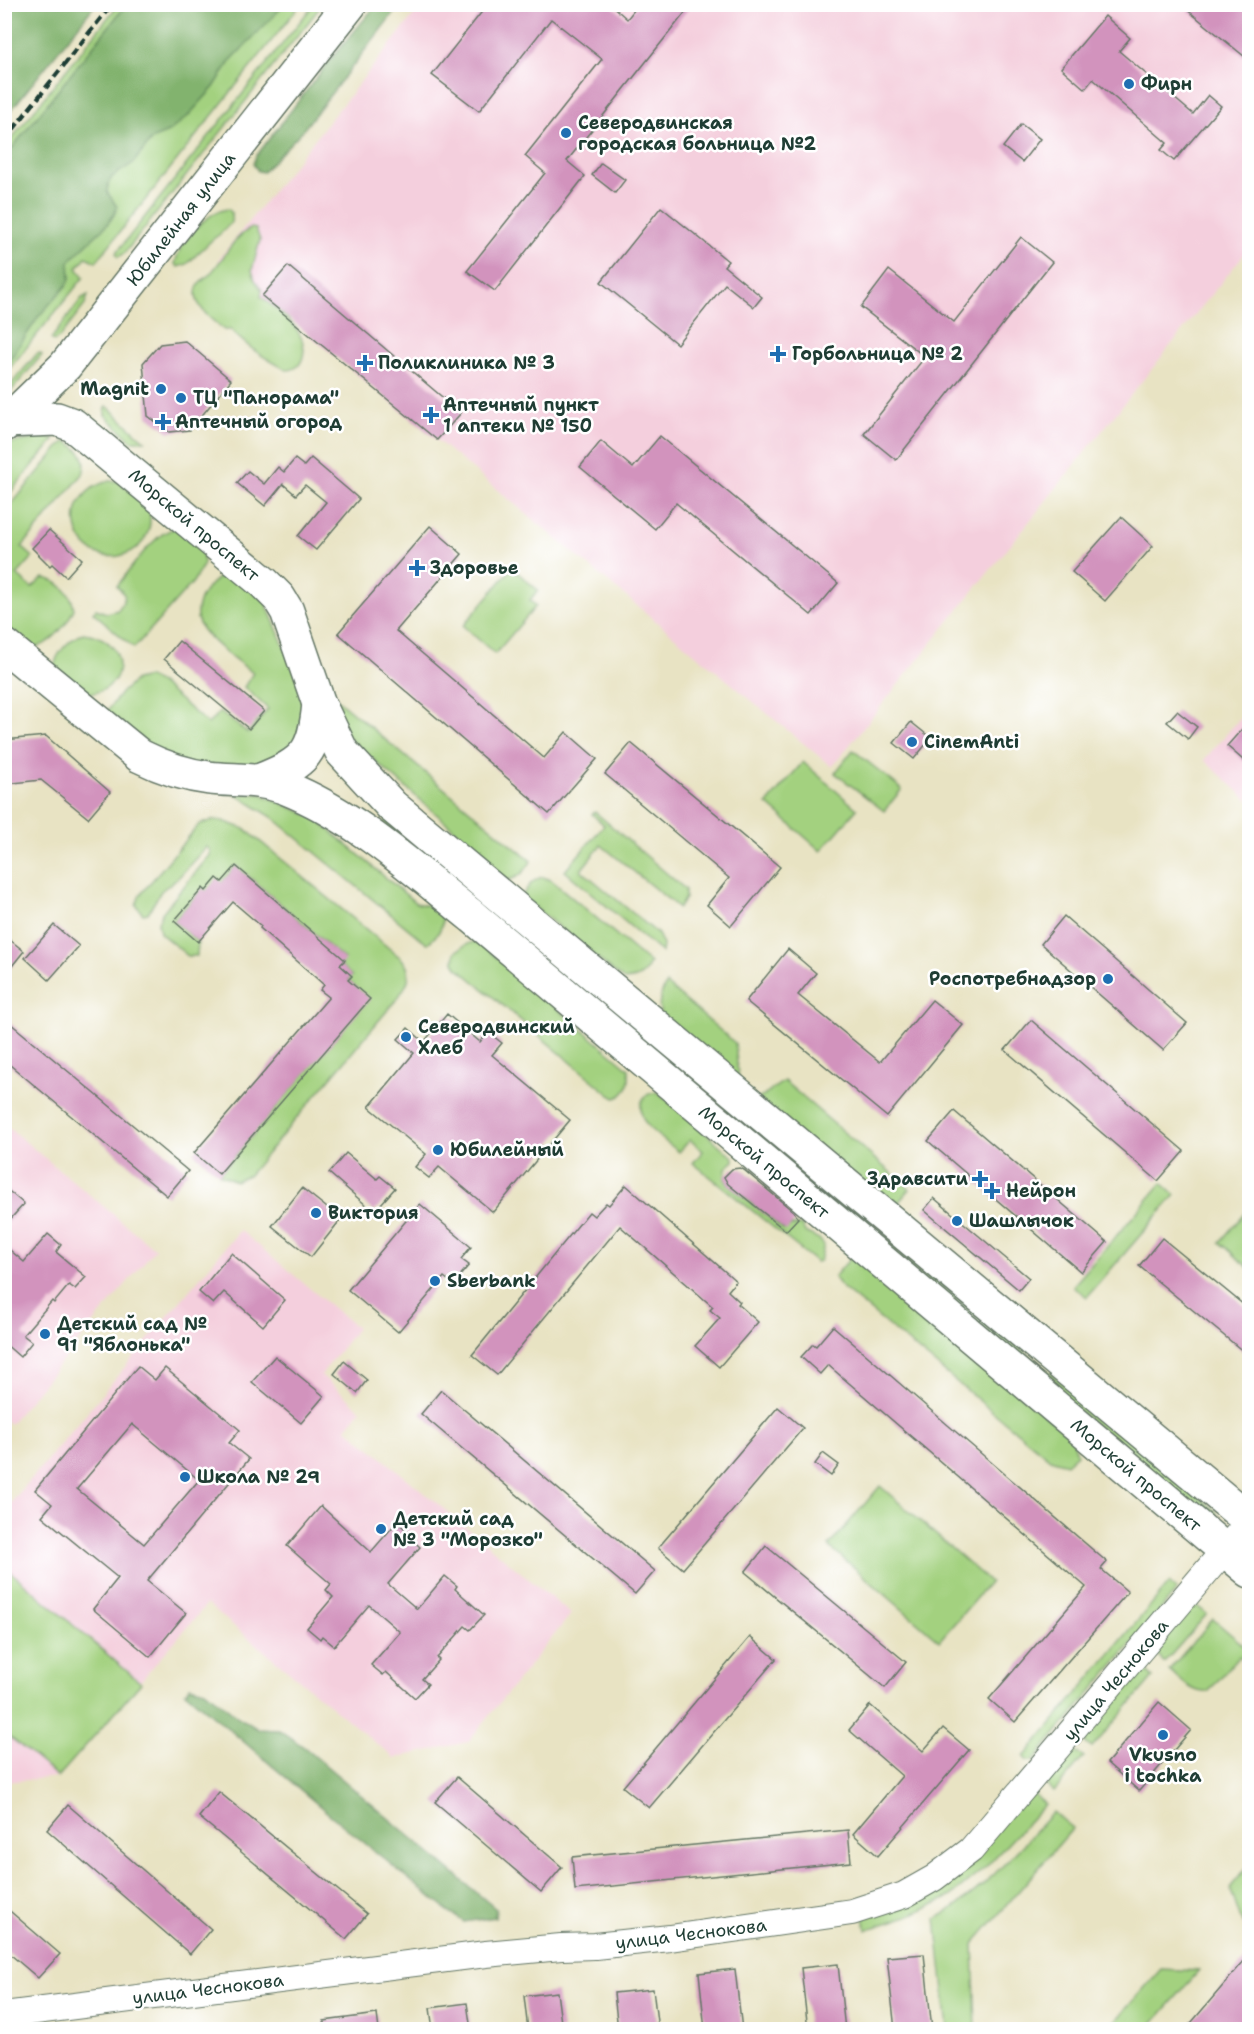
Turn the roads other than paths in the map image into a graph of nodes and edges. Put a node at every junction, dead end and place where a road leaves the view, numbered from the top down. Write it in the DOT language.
graph roads {
  1 [pos="350,4"];
  2 [pos="65,366"];
  3 [pos="7,422"];
  4 [pos="73,425"];
  5 [pos="4,645"];
  6 [pos="319,704"];
  7 [pos="261,780"];
  8 [pos="392,806"];
  9 [pos="369,835"];
  10 [pos="1249,1521"];
  11 [pos="1224,1550"];
  12 [pos="1250,1571"];
  13 [pos="4,2014"];
  1 -- 2 [label="main road, Юбилейная улица"];
  2 -- 3 [label="main road, Юбилейная улица"];
  2 -- 4 [label="main road"];
  3 -- 4 [label="main road, Морской проспект"];
  4 -- 6 [label="main road, Морской проспект"];
  5 -- 7 [label="main road, Морской проспект"];
  6 -- 7 [label="main road, Морской проспект"];
  6 -- 8 [label="main road, Морской проспект"];
  7 -- 9 [label="main road, Морской проспект"];
  8 -- 9 [label="main road"];
  8 -- 10 [label="main road, Морской проспект"];
  9 -- 11 [label="main road, Морской проспект"];
  10 -- 11 [label="street, улица Чеснокова"];
  11 -- 12 [label="main road, Морской проспект"];
  11 -- 13 [label="street, улица Чеснокова"];
}
